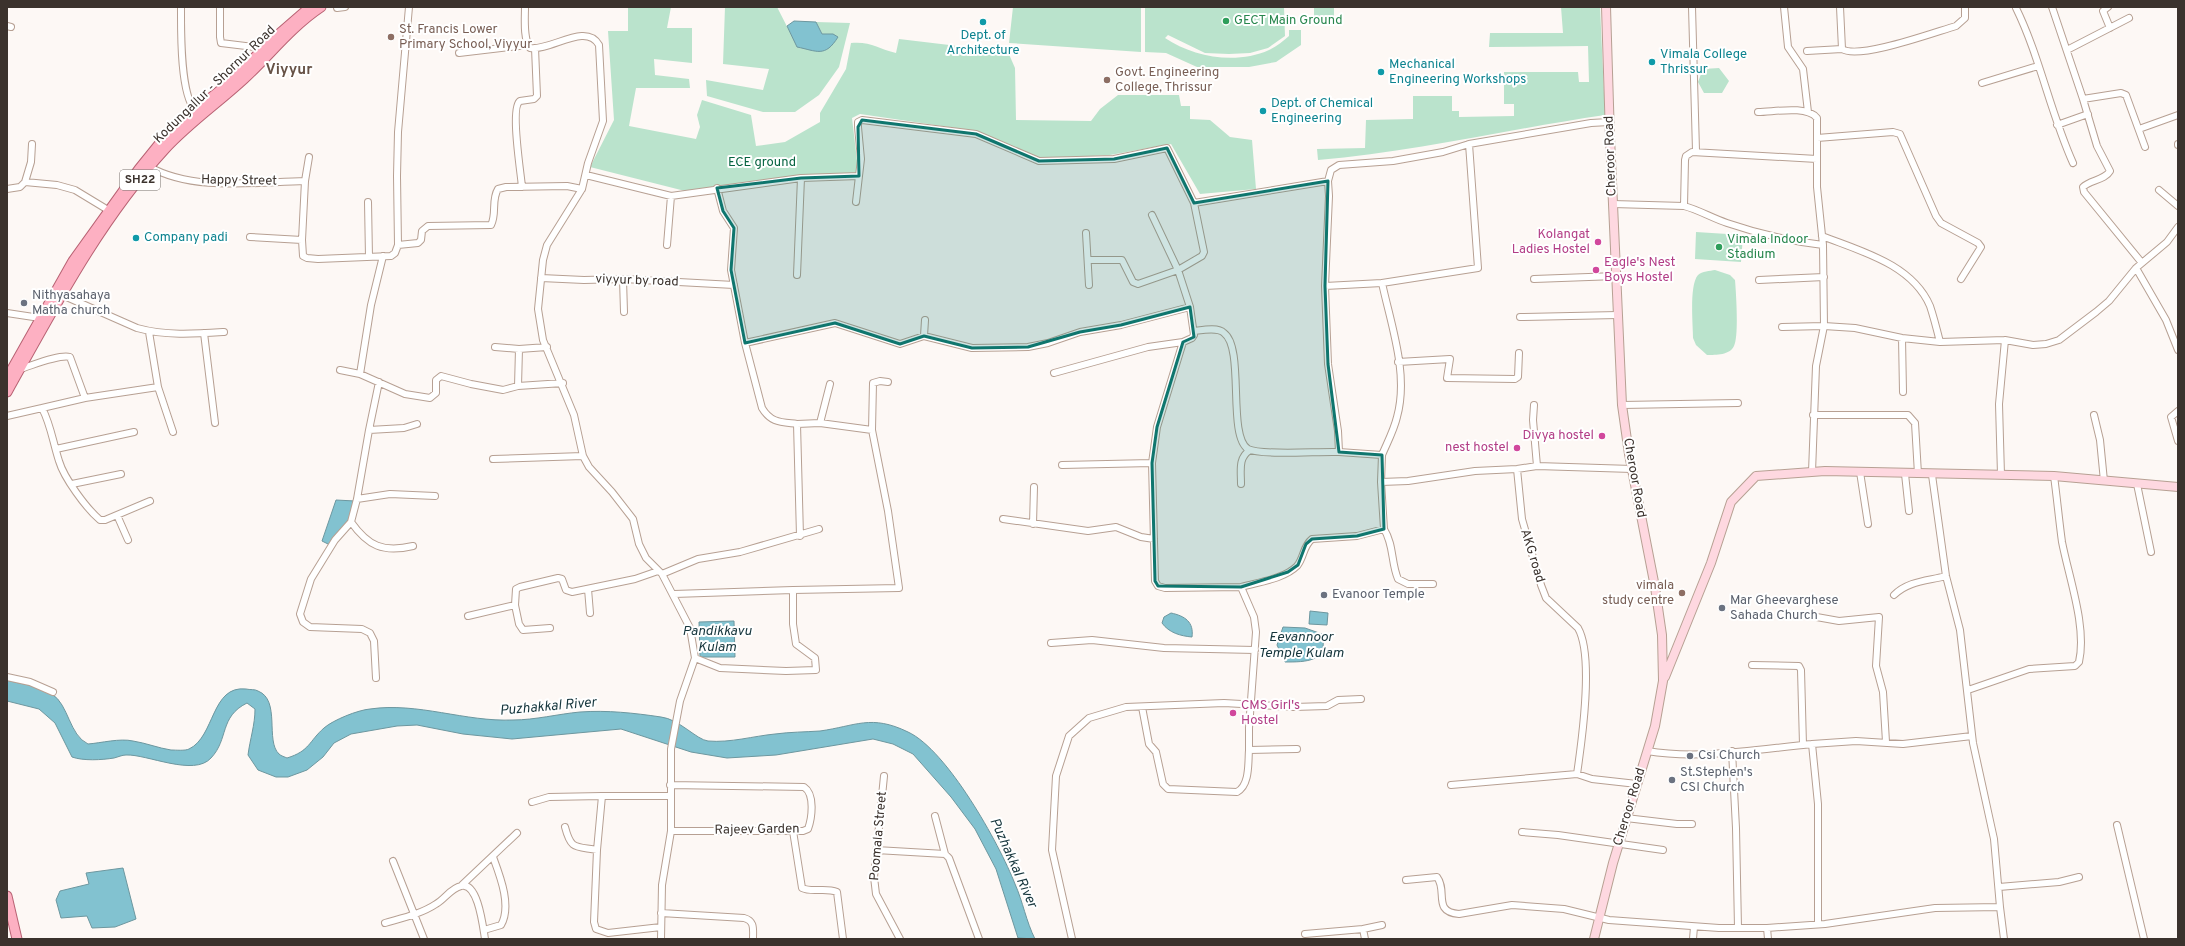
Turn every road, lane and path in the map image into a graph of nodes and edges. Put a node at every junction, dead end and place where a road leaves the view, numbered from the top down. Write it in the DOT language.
graph roads {
  1 [pos="181,7"];
  2 [pos="220,7"];
  3 [pos="311,7"];
  4 [pos="321,7"];
  5 [pos="345,7"];
  6 [pos="409,7"];
  7 [pos="525,7"];
  8 [pos="1606,7"];
  9 [pos="1692,7"];
  10 [pos="1784,7"];
  11 [pos="1840,7"];
  12 [pos="1965,7"];
  13 [pos="2052,7"];
  14 [pos="2108,7"];
  15 [pos="337,8"];
  16 [pos="2016,8"];
  17 [pos="2129,18"];
  18 [pos="2110,28"];
  19 [pos="528,45"];
  20 [pos="263,48"];
  21 [pos="535,48"];
  22 [pos="1842,49"];
  23 [pos="2067,50"];
  24 [pos="1807,52"];
  25 [pos="459,53"];
  26 [pos="2038,66"];
  27 [pos="1982,83"];
  28 [pos="2083,99"];
  29 [pos="195,110"];
  30 [pos="1758,112"];
  31 [pos="1808,112"];
  32 [pos="2088,114"];
  33 [pos="2178,115"];
  34 [pos="1609,122"];
  35 [pos="2057,125"];
  36 [pos="2139,129"];
  37 [pos="1817,138"];
  38 [pos="32,144"];
  39 [pos="1469,144"];
  40 [pos="2145,147"];
  41 [pos="1696,151"];
  42 [pos="309,157"];
  43 [pos="1817,159"];
  44 [pos="2072,162"];
  45 [pos="147,165"];
  46 [pos="586,174"];
  47 [pos="859,176"];
  48 [pos="801,178"];
  49 [pos="305,181"];
  50 [pos="1328,181"];
  51 [pos="25,182"];
  52 [pos="522,187"];
  53 [pos="717,188"];
  54 [pos="7,189"];
  55 [pos="582,189"];
  56 [pos="2159,190"];
  57 [pos="671,196"];
  58 [pos="368,202"];
  59 [pos="856,202"];
  60 [pos="1194,203"];
  61 [pos="1613,204"];
  62 [pos="1684,206"];
  63 [pos="2178,206"];
  64 [pos="108,210"];
  65 [pos="1152,215"];
  66 [pos="2178,227"];
  67 [pos="1086,233"];
  68 [pos="1822,236"];
  69 [pos="250,237"];
  70 [pos="302,240"];
  71 [pos="398,245"];
  72 [pos="667,245"];
  73 [pos="1823,245"];
  74 [pos="383,256"];
  75 [pos="369,257"];
  76 [pos="1088,260"];
  77 [pos="2142,263"];
  78 [pos="2136,268"];
  79 [pos="1178,270"];
  80 [pos="797,275"];
  81 [pos="1616,276"];
  82 [pos="1824,277"];
  83 [pos="541,278"];
  84 [pos="623,279"];
  85 [pos="1534,279"];
  86 [pos="1961,279"];
  87 [pos="1759,280"];
  88 [pos="1382,283"];
  89 [pos="734,285"];
  90 [pos="1089,285"];
  91 [pos="1325,286"];
  92 [pos="62,295"];
  93 [pos="1190,308"];
  94 [pos="624,312"];
  95 [pos="7,313"];
  96 [pos="1618,315"];
  97 [pos="1520,317"];
  98 [pos="40,318"];
  99 [pos="925,320"];
  100 [pos="1824,326"];
  101 [pos="1782,327"];
  102 [pos="1195,331"];
  103 [pos="149,332"];
  104 [pos="224,332"];
  105 [pos="204,333"];
  106 [pos="924,336"];
  107 [pos="1902,338"];
  108 [pos="2005,340"];
  109 [pos="1183,342"];
  110 [pos="1940,342"];
  111 [pos="745,343"];
  112 [pos="495,347"];
  113 [pos="547,348"];
  114 [pos="519,349"];
  115 [pos="2178,350"];
  116 [pos="1519,353"];
  117 [pos="1398,362"];
  118 [pos="20,369"];
  119 [pos="340,370"];
  120 [pos="1054,373"];
  121 [pos="360,374"];
  122 [pos="7,378"];
  123 [pos="379,382"];
  124 [pos="888,382"];
  125 [pos="563,383"];
  126 [pos="830,384"];
  127 [pos="518,386"];
  128 [pos="158,387"];
  129 [pos="7,392"];
  130 [pos="1903,392"];
  131 [pos="85,398"];
  132 [pos="1738,403"];
  133 [pos="1534,405"];
  134 [pos="1622,405"];
  135 [pos="42,408"];
  136 [pos="2178,411"];
  137 [pos="1813,414"];
  138 [pos="2094,415"];
  139 [pos="7,416"];
  140 [pos="215,423"];
  141 [pos="417,424"];
  142 [pos="797,424"];
  143 [pos="820,424"];
  144 [pos="369,430"];
  145 [pos="872,430"];
  146 [pos="134,432"];
  147 [pos="173,432"];
  148 [pos="2178,441"];
  149 [pos="56,449"];
  150 [pos="1250,450"];
  151 [pos="1339,452"];
  152 [pos="1382,455"];
  153 [pos="583,456"];
  154 [pos="493,459"];
  155 [pos="1152,462"];
  156 [pos="1062,465"];
  157 [pos="1537,466"];
  158 [pos="1632,469"];
  159 [pos="1517,470"];
  160 [pos="1812,472"];
  161 [pos="1860,472"];
  162 [pos="121,474"];
  163 [pos="1905,474"];
  164 [pos="1918,474"];
  165 [pos="1932,475"];
  166 [pos="2002,475"];
  167 [pos="2054,476"];
  168 [pos="2104,480"];
  169 [pos="1381,482"];
  170 [pos="72,484"];
  171 [pos="1241,484"];
  172 [pos="2137,484"];
  173 [pos="1034,487"];
  174 [pos="2178,487"];
  175 [pos="435,496"];
  176 [pos="357,499"];
  177 [pos="150,501"];
  178 [pos="1909,511"];
  179 [pos="117,515"];
  180 [pos="1003,519"];
  181 [pos="351,522"];
  182 [pos="1033,524"];
  183 [pos="1868,524"];
  184 [pos="819,529"];
  185 [pos="1384,529"];
  186 [pos="800,536"];
  187 [pos="1154,539"];
  188 [pos="128,540"];
  189 [pos="413,546"];
  190 [pos="2151,552"];
  191 [pos="660,573"];
  192 [pos="1946,576"];
  193 [pos="1433,584"];
  194 [pos="1242,587"];
  195 [pos="588,589"];
  196 [pos="794,590"];
  197 [pos="674,594"];
  198 [pos="1894,595"];
  199 [pos="515,605"];
  200 [pos="590,613"];
  201 [pos="468,616"];
  202 [pos="1812,616"];
  203 [pos="550,628"];
  204 [pos="1051,643"];
  205 [pos="1255,650"];
  206 [pos="696,658"];
  207 [pos="1752,665"];
  208 [pos="7,677"];
  209 [pos="376,678"];
  210 [pos="1663,681"];
  211 [pos="1968,690"];
  212 [pos="53,692"];
  213 [pos="1361,699"];
  214 [pos="1250,704"];
  215 [pos="1142,707"];
  216 [pos="1972,736"];
  217 [pos="1886,742"];
  218 [pos="1812,744"];
  219 [pos="1803,745"];
  220 [pos="1296,749"];
  221 [pos="1249,750"];
  222 [pos="1647,751"];
  223 [pos="1732,751"];
  224 [pos="1577,774"];
  225 [pos="884,776"];
  226 [pos="670,784"];
  227 [pos="1637,784"];
  228 [pos="1451,785"];
  229 [pos="602,796"];
  230 [pos="671,796"];
  231 [pos="532,802"];
  232 [pos="935,816"];
  233 [pos="1626,818"];
  234 [pos="1692,824"];
  235 [pos="2117,825"];
  236 [pos="565,827"];
  237 [pos="671,830"];
  238 [pos="793,831"];
  239 [pos="1522,832"];
  240 [pos="518,833"];
  241 [pos="1619,843"];
  242 [pos="597,850"];
  243 [pos="876,850"];
  244 [pos="1663,850"];
  245 [pos="944,854"];
  246 [pos="493,857"];
  247 [pos="393,861"];
  248 [pos="2079,877"];
  249 [pos="1406,880"];
  250 [pos="462,885"];
  251 [pos="1999,887"];
  252 [pos="7,896"];
  253 [pos="2000,907"];
  254 [pos="661,913"];
  255 [pos="415,914"];
  256 [pos="1599,917"];
  257 [pos="385,923"];
  258 [pos="1818,924"];
  259 [pos="1382,925"];
  260 [pos="661,927"];
  261 [pos="1694,927"];
  262 [pos="1738,928"];
  263 [pos="1767,928"];
  264 [pos="1363,929"];
  265 [pos="484,930"];
  266 [pos="1305,934"];
  267 [pos="17,939"];
  268 [pos="424,939"];
  269 [pos="484,939"];
  270 [pos="661,939"];
  271 [pos="754,939"];
  272 [pos="843,939"];
  273 [pos="900,939"];
  274 [pos="979,939"];
  275 [pos="1072,939"];
  276 [pos="1365,939"];
  277 [pos="1594,939"];
  278 [pos="1693,939"];
  279 [pos="1768,939"];
  280 [pos="2004,939"];
  281 [pos="2144,939"];
  1 -- 29 [label="street"];
  2 -- 20 [label="street"];
  3 -- 20 [label="main road, Kodungallur - Shornur Road / SH22"];
  4 -- 45 [label="main road, Kodungallur - Shornur Road / SH22"];
  5 -- 15 [label="street"];
  6 -- 71 [label="street"];
  7 -- 19 [label="street"];
  8 -- 34 [label="main road, Cheroor Road"];
  9 -- 41 [label="street"];
  10 -- 31 [label="street"];
  11 -- 22 [label="street"];
  12 -- 22 [label="street"];
  13 -- 23 [label="street"];
  14 -- 18 [label="street"];
  16 -- 26 [label="street"];
  17 -- 18 [label="street"];
  18 -- 23 [label="street"];
  19 -- 21 [label="street"];
  19 -- 25 [label="street"];
  20 -- 29 [label="main road, Kodungallur - Shornur Road / SH22"];
  21 -- 46 [label="street"];
  21 -- 52 [label="street"];
  22 -- 24 [label="street"];
  23 -- 28 [label="street"];
  26 -- 27 [label="street"];
  26 -- 35 [label="street"];
  28 -- 32 [label="street"];
  28 -- 36 [label="street"];
  29 -- 45 [label="main road, Kodungallur - Shornur Road / SH22"];
  30 -- 31 [label="street"];
  31 -- 37 [label="street"];
  32 -- 35 [label="street"];
  32 -- 77 [label="street"];
  33 -- 36 [label="street"];
  34 -- 39 [label="street"];
  34 -- 61 [label="main road, Cheroor Road"];
  35 -- 44 [label="street"];
  36 -- 40 [label="street"];
  37 -- 43 [label="street"];
  37 -- 86 [label="street"];
  38 -- 51 [label="street"];
  39 -- 50 [label="street"];
  39 -- 88 [label="street"];
  41 -- 43 [label="street"];
  41 -- 62 [label="street"];
  42 -- 49 [label="street"];
  43 -- 68 [label="street"];
  45 -- 49 [label="street, Happy Street"];
  45 -- 64 [label="main road, Kodungallur - Shornur Road / SH22"];
  45 -- 92 [label="main road, Kodungallur - Shornur Road / SH22"];
  46 -- 55 [label="street"];
  46 -- 57 [label="street"];
  47 -- 48 [label="street"];
  47 -- 59 [label="street"];
  47 -- 60 [label="street"];
  48 -- 53 [label="street"];
  48 -- 80 [label="street"];
  49 -- 70 [label="street"];
  50 -- 60 [label="street"];
  50 -- 91 [label="street"];
  51 -- 54 [label="street"];
  51 -- 64 [label="street"];
  52 -- 55 [label="street"];
  52 -- 71 [label="street"];
  53 -- 57 [label="street"];
  53 -- 89 [label="street"];
  55 -- 83 [label="street"];
  56 -- 63 [label="street"];
  57 -- 72 [label="street"];
  58 -- 75 [label="street"];
  60 -- 79 [label="street"];
  61 -- 62 [label="street"];
  61 -- 81 [label="main road, Cheroor Road"];
  62 -- 73 [label="street"];
  64 -- 98 [label="main road, Kodungallur - Shornur Road / SH22"];
  65 -- 79 [label="street"];
  66 -- 77 [label="street"];
  67 -- 76 [label="street"];
  68 -- 73 [label="street"];
  68 -- 110 [label="street"];
  69 -- 70 [label="street"];
  70 -- 75 [label="street"];
  71 -- 74 [label="street"];
  73 -- 82 [label="street"];
  74 -- 75 [label="street"];
  74 -- 121 [label="street"];
  76 -- 79 [label="street"];
  76 -- 90 [label="street"];
  77 -- 78 [label="street"];
  78 -- 108 [label="street"];
  78 -- 115 [label="street"];
  79 -- 93 [label="street"];
  81 -- 85 [label="street"];
  81 -- 96 [label="main road, Cheroor Road"];
  82 -- 87 [label="street"];
  82 -- 100 [label="street"];
  83 -- 84 [label="street, viyyur by road"];
  83 -- 113 [label="street"];
  84 -- 89 [label="street, viyyur by road"];
  84 -- 94 [label="street"];
  88 -- 91 [label="street"];
  88 -- 117 [label="street"];
  89 -- 111 [label="street"];
  91 -- 151 [label="street"];
  92 -- 103 [label="street"];
  92 -- 118 [label="main road, Kodungallur - Shornur Road / SH22"];
  93 -- 102 [label="street"];
  93 -- 106 [label="street"];
  95 -- 98 [label="street"];
  96 -- 97 [label="street"];
  96 -- 134 [label="main road, Cheroor Road"];
  98 -- 122 [label="main road, Kodungallur - Shornur Road / SH22"];
  99 -- 106 [label="street"];
  100 -- 101 [label="street"];
  100 -- 107 [label="street"];
  100 -- 137 [label="street"];
  102 -- 109 [label="street"];
  102 -- 150 [label="street"];
  103 -- 105 [label="street"];
  103 -- 128 [label="street"];
  104 -- 105 [label="street"];
  105 -- 140 [label="street"];
  106 -- 111 [label="street"];
  107 -- 110 [label="street"];
  107 -- 130 [label="street"];
  108 -- 110 [label="street"];
  108 -- 166 [label="street"];
  109 -- 120 [label="street"];
  109 -- 155 [label="street"];
  111 -- 142 [label="street"];
  112 -- 114 [label="street"];
  113 -- 114 [label="street"];
  113 -- 125 [label="street"];
  114 -- 127 [label="street"];
  116 -- 117 [label="street"];
  117 -- 152 [label="street"];
  118 -- 129 [label="main road, Kodungallur - Shornur Road / SH22"];
  118 -- 131 [label="street"];
  119 -- 121 [label="street"];
  121 -- 123 [label="street"];
  123 -- 127 [label="street"];
  123 -- 144 [label="street"];
  124 -- 145 [label="street"];
  125 -- 127 [label="street"];
  125 -- 153 [label="street"];
  126 -- 143 [label="street"];
  128 -- 131 [label="street"];
  128 -- 147 [label="street"];
  131 -- 135 [label="street"];
  132 -- 134 [label="street"];
  133 -- 157 [label="street"];
  134 -- 158 [label="main road, Cheroor Road"];
  135 -- 139 [label="street"];
  135 -- 149 [label="street"];
  136 -- 148 [label="street"];
  137 -- 160 [label="street"];
  137 -- 164 [label="street"];
  138 -- 168 [label="street"];
  141 -- 144 [label="street"];
  142 -- 143 [label="street"];
  142 -- 186 [label="street"];
  143 -- 145 [label="street"];
  144 -- 176 [label="street"];
  145 -- 196 [label="street"];
  146 -- 149 [label="street"];
  149 -- 170 [label="street"];
  150 -- 151 [label="street"];
  150 -- 171 [label="street"];
  151 -- 152 [label="street"];
  152 -- 169 [label="street"];
  153 -- 154 [label="street"];
  153 -- 191 [label="street"];
  155 -- 156 [label="street"];
  155 -- 187 [label="street"];
  157 -- 158 [label="street"];
  157 -- 159 [label="street"];
  158 -- 210 [label="main road, Cheroor Road"];
  159 -- 169 [label="street"];
  159 -- 224 [label="street, AKG road"];
  160 -- 161 [label="main road"];
  160 -- 210 [label="main road"];
  161 -- 163 [label="main road"];
  161 -- 183 [label="street"];
  162 -- 170 [label="street"];
  163 -- 164 [label="main road"];
  163 -- 178 [label="street"];
  164 -- 165 [label="main road"];
  165 -- 166 [label="main road"];
  165 -- 192 [label="street"];
  166 -- 167 [label="main road"];
  167 -- 168 [label="main road"];
  167 -- 211 [label="street"];
  168 -- 172 [label="main road"];
  169 -- 185 [label="street"];
  170 -- 179 [label="street"];
  172 -- 174 [label="main road"];
  172 -- 190 [label="street"];
  173 -- 182 [label="street"];
  175 -- 176 [label="street"];
  176 -- 181 [label="street"];
  177 -- 179 [label="street"];
  179 -- 188 [label="street"];
  180 -- 182 [label="street"];
  181 -- 189 [label="street"];
  181 -- 209 [label="street"];
  182 -- 187 [label="street"];
  184 -- 186 [label="street"];
  185 -- 193 [label="street"];
  185 -- 194 [label="street"];
  186 -- 191 [label="street"];
  187 -- 194 [label="street"];
  191 -- 195 [label="street"];
  191 -- 197 [label="street"];
  192 -- 198 [label="street"];
  192 -- 211 [label="street"];
  194 -- 205 [label="street"];
  195 -- 199 [label="street"];
  195 -- 200 [label="street"];
  196 -- 197 [label="street"];
  196 -- 206 [label="street"];
  197 -- 206 [label="street"];
  199 -- 201 [label="street"];
  199 -- 203 [label="street"];
  202 -- 217 [label="street"];
  204 -- 205 [label="street"];
  205 -- 214 [label="street"];
  206 -- 226 [label="street"];
  207 -- 219 [label="street"];
  208 -- 212 [label="street"];
  210 -- 222 [label="main road, Cheroor Road"];
  211 -- 216 [label="street"];
  213 -- 214 [label="street"];
  214 -- 215 [label="street"];
  214 -- 221 [label="street"];
  215 -- 221 [label="street"];
  215 -- 275 [label="street"];
  216 -- 217 [label="street"];
  216 -- 251 [label="street"];
  217 -- 218 [label="street"];
  218 -- 219 [label="street"];
  218 -- 258 [label="street"];
  219 -- 223 [label="street"];
  220 -- 221 [label="street"];
  222 -- 223 [label="street"];
  222 -- 227 [label="main road, Cheroor Road"];
  223 -- 262 [label="street"];
  224 -- 227 [label="street"];
  224 -- 228 [label="street"];
  225 -- 243 [label="street, Poomala Street"];
  226 -- 230 [label="street"];
  226 -- 238 [label="street, Rajeev Garden"];
  227 -- 233 [label="main road, Cheroor Road"];
  229 -- 230 [label="street"];
  229 -- 231 [label="street"];
  229 -- 242 [label="street"];
  230 -- 237 [label="street"];
  232 -- 245 [label="street"];
  233 -- 234 [label="street"];
  233 -- 241 [label="main road, Cheroor Road"];
  235 -- 281 [label="street"];
  236 -- 242 [label="street"];
  237 -- 238 [label="street, Rajeev Garden"];
  237 -- 254 [label="street"];
  238 -- 272 [label="street"];
  239 -- 241 [label="street"];
  240 -- 246 [label="street"];
  241 -- 244 [label="street"];
  241 -- 256 [label="main road, Cheroor Road"];
  242 -- 260 [label="street"];
  243 -- 245 [label="street"];
  243 -- 273 [label="street, Poomala Street"];
  245 -- 274 [label="street"];
  246 -- 250 [label="street"];
  246 -- 265 [label="street"];
  247 -- 255 [label="street"];
  248 -- 251 [label="street"];
  249 -- 256 [label="street"];
  250 -- 255 [label="street"];
  250 -- 265 [label="street"];
  251 -- 253 [label="street"];
  252 -- 267 [label="main road"];
  253 -- 258 [label="street"];
  253 -- 280 [label="street"];
  254 -- 260 [label="street"];
  254 -- 271 [label="street"];
  255 -- 257 [label="street"];
  255 -- 268 [label="street"];
  256 -- 261 [label="street"];
  256 -- 277 [label="main road, Cheroor Road"];
  258 -- 263 [label="street"];
  259 -- 264 [label="street"];
  260 -- 270 [label="street"];
  261 -- 262 [label="street"];
  261 -- 278 [label="street"];
  262 -- 263 [label="street"];
  263 -- 279 [label="street"];
  264 -- 266 [label="street"];
  264 -- 276 [label="street"];
  265 -- 269 [label="street"];
}
